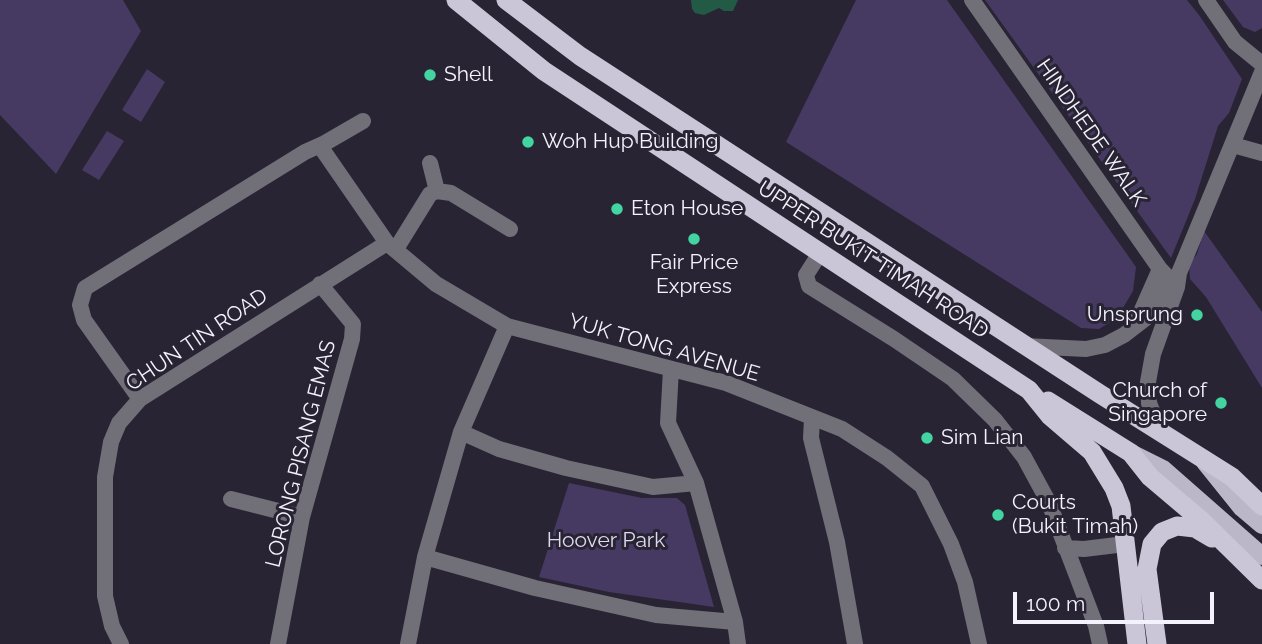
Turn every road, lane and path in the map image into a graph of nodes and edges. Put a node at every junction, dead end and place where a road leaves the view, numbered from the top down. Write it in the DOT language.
graph roads {
  1 [pos="456,0"];
  2 [pos="506,0"];
  3 [pos="972,0"];
  4 [pos="1206,0"];
  5 [pos="1262,64"];
  6 [pos="1262,72"];
  7 [pos="363,121"];
  8 [pos="1233,145"];
  9 [pos="320,146"];
  10 [pos="1262,153"];
  11 [pos="430,163"];
  12 [pos="437,191"];
  13 [pos="510,229"];
  14 [pos="392,246"];
  15 [pos="820,253"];
  16 [pos="1172,277"];
  17 [pos="320,284"];
  18 [pos="507,326"];
  19 [pos="1026,346"];
  20 [pos="671,369"];
  21 [pos="1029,390"];
  22 [pos="140,400"];
  23 [pos="812,418"];
  24 [pos="1160,431"];
  25 [pos="461,432"];
  26 [pos="1131,453"];
  27 [pos="1203,460"];
  28 [pos="696,483"];
  29 [pos="231,499"];
  30 [pos="1262,506"];
  31 [pos="302,517"];
  32 [pos="1262,525"];
  33 [pos="1125,544"];
  34 [pos="1065,548"];
  35 [pos="1089,549"];
  36 [pos="1231,549"];
  37 [pos="425,556"];
  38 [pos="1262,556"];
  39 [pos="1072,565"];
  40 [pos="1262,580"];
  41 [pos="735,622"];
  42 [pos="121,644"];
  43 [pos="278,644"];
  44 [pos="408,644"];
  45 [pos="738,644"];
  46 [pos="855,644"];
  47 [pos="979,644"];
  48 [pos="1100,644"];
  49 [pos="1137,644"];
  50 [pos="1157,644"];
  1 -- 15 [label="highway, UPPER BUKIT TIMAH ROAD"];
  2 -- 19 [label="highway, UPPER BUKIT TIMAH ROAD"];
  3 -- 16 [label="street, HINDHEDE WALK"];
  4 -- 5 [label="street"];
  6 -- 8 [label="street"];
  7 -- 9 [label="street"];
  8 -- 10 [label="street"];
  8 -- 16 [label="street"];
  9 -- 14 [label="street, YUK TONG AVENUE"];
  9 -- 22 [label="street"];
  11 -- 12 [label="street"];
  12 -- 13 [label="street"];
  12 -- 14 [label="street"];
  14 -- 17 [label="street, CHUN TIN ROAD"];
  14 -- 18 [label="street, YUK TONG AVENUE"];
  15 -- 21 [label="highway, UPPER BUKIT TIMAH ROAD"];
  15 -- 34 [label="street"];
  16 -- 19 [label="street"];
  16 -- 24 [label="street"];
  17 -- 22 [label="street, CHUN TIN ROAD"];
  17 -- 31 [label="street, LORONG PISANG EMAS"];
  18 -- 20 [label="street, YUK TONG AVENUE"];
  18 -- 25 [label="street"];
  19 -- 24 [label="highway, UPPER BUKIT TIMAH ROAD"];
  20 -- 23 [label="street, YUK TONG AVENUE"];
  20 -- 28 [label="street"];
  21 -- 26 [label="highway"];
  21 -- 33 [label="highway, UPPER BUKIT TIMAH ROAD"];
  22 -- 42 [label="street, CHUN TIN ROAD"];
  23 -- 46 [label="street"];
  23 -- 47 [label="street, YUK TONG AVENUE"];
  24 -- 27 [label="highway, UPPER BUKIT TIMAH ROAD"];
  25 -- 28 [label="street"];
  25 -- 37 [label="street"];
  26 -- 36 [label="highway"];
  26 -- 38 [label="main road"];
  27 -- 30 [label="highway, UPPER BUKIT TIMAH ROAD"];
  27 -- 32 [label="main road"];
  28 -- 41 [label="street"];
  29 -- 31 [label="street"];
  31 -- 43 [label="street, LORONG PISANG EMAS"];
  33 -- 35 [label="street"];
  33 -- 49 [label="highway, UPPER BUKIT TIMAH ROAD"];
  34 -- 35 [label="street"];
  34 -- 39 [label="street"];
  35 -- 39 [label="street"];
  36 -- 40 [label="highway"];
  36 -- 50 [label="highway"];
  37 -- 41 [label="street"];
  37 -- 44 [label="street"];
  39 -- 48 [label="street"];
  41 -- 45 [label="street"];
}
